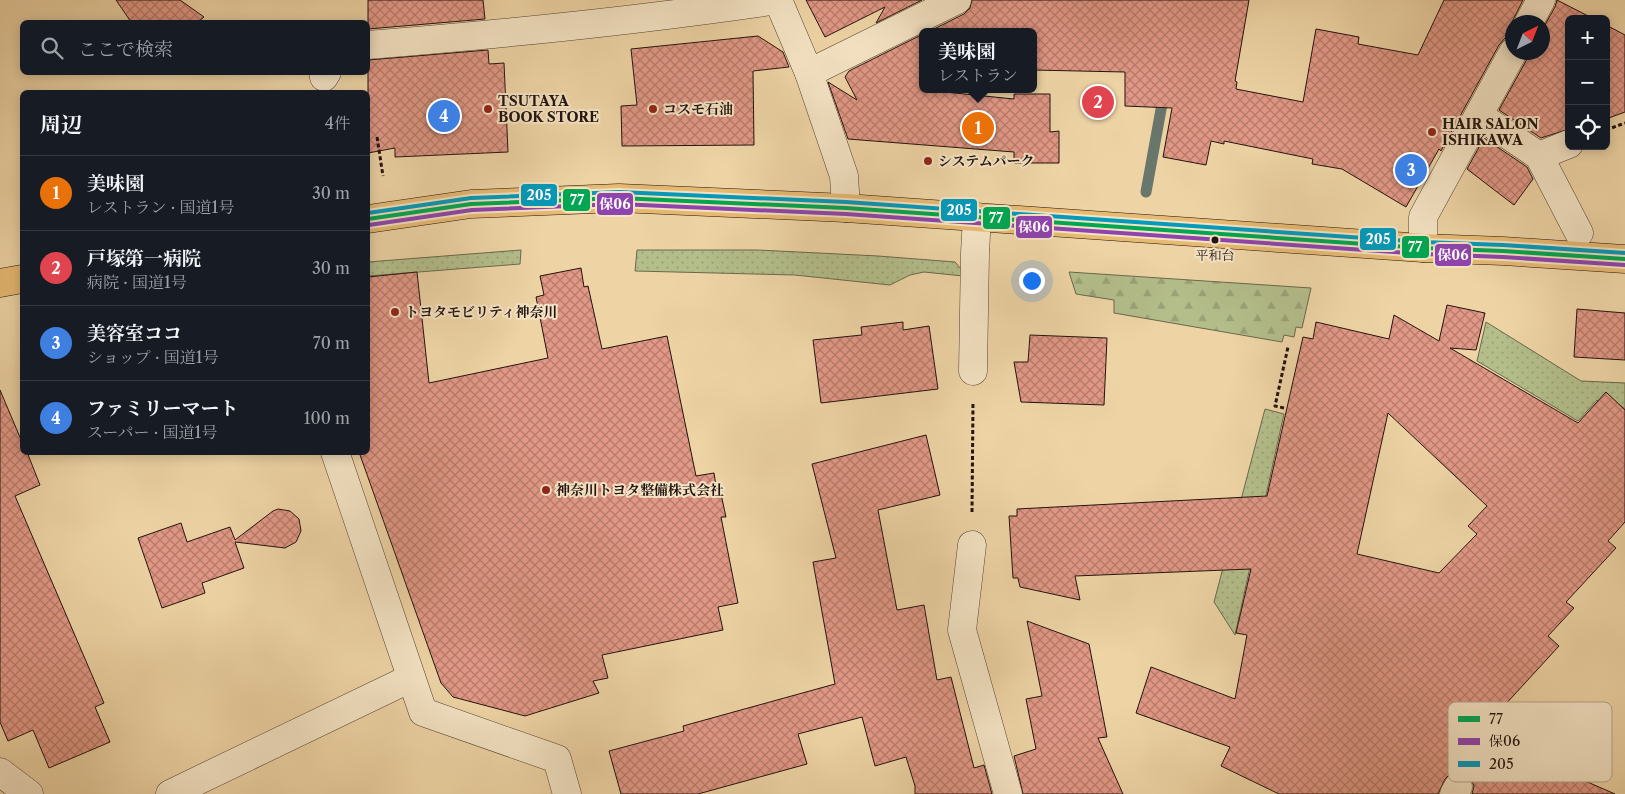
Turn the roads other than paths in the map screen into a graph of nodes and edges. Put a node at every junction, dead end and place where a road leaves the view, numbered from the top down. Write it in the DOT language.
graph roads {
  1 [pos="778,0"];
  2 [pos="957,0"];
  3 [pos="1541,0"];
  4 [pos="690,7"];
  5 [pos="1533,15"];
  6 [pos="370,45"];
  7 [pos="1509,60"];
  8 [pos="809,73"];
  9 [pos="1480,116"];
  10 [pos="1565,146"];
  11 [pos="1539,156"];
  12 [pos="846,208"];
  13 [pos="977,217"];
  14 [pos="370,219"];
  15 [pos="1579,233"];
  16 [pos="1423,248"];
  17 [pos="1625,259"];
  18 [pos="20,279"];
  19 [pos="0,283"];
  20 [pos="973,372"];
  21 [pos="336,455"];
  22 [pos="972,545"];
  23 [pos="411,678"];
  24 [pos="0,772"];
  25 [pos="29,794"];
  26 [pos="170,794"];
  27 [pos="567,794"];
  28 [pos="1008,794"];
  1 -- 4 [label="street"];
  1 -- 8 [label="street"];
  2 -- 8 [label="street"];
  3 -- 5 [label="street"];
  4 -- 6 [label="street"];
  7 -- 9 [label="street"];
  8 -- 12 [label="street"];
  9 -- 11 [label="street"];
  9 -- 16 [label="street"];
  10 -- 11 [label="street"];
  11 -- 15 [label="street"];
  12 -- 13 [label="highway"];
  12 -- 14 [label="highway"];
  13 -- 16 [label="highway"];
  13 -- 20 [label="street"];
  16 -- 17 [label="highway"];
  18 -- 19 [label="highway"];
  21 -- 23 [label="street"];
  22 -- 28 [label="street"];
  23 -- 26 [label="street"];
  23 -- 27 [label="street"];
  24 -- 25 [label="street"];
}
